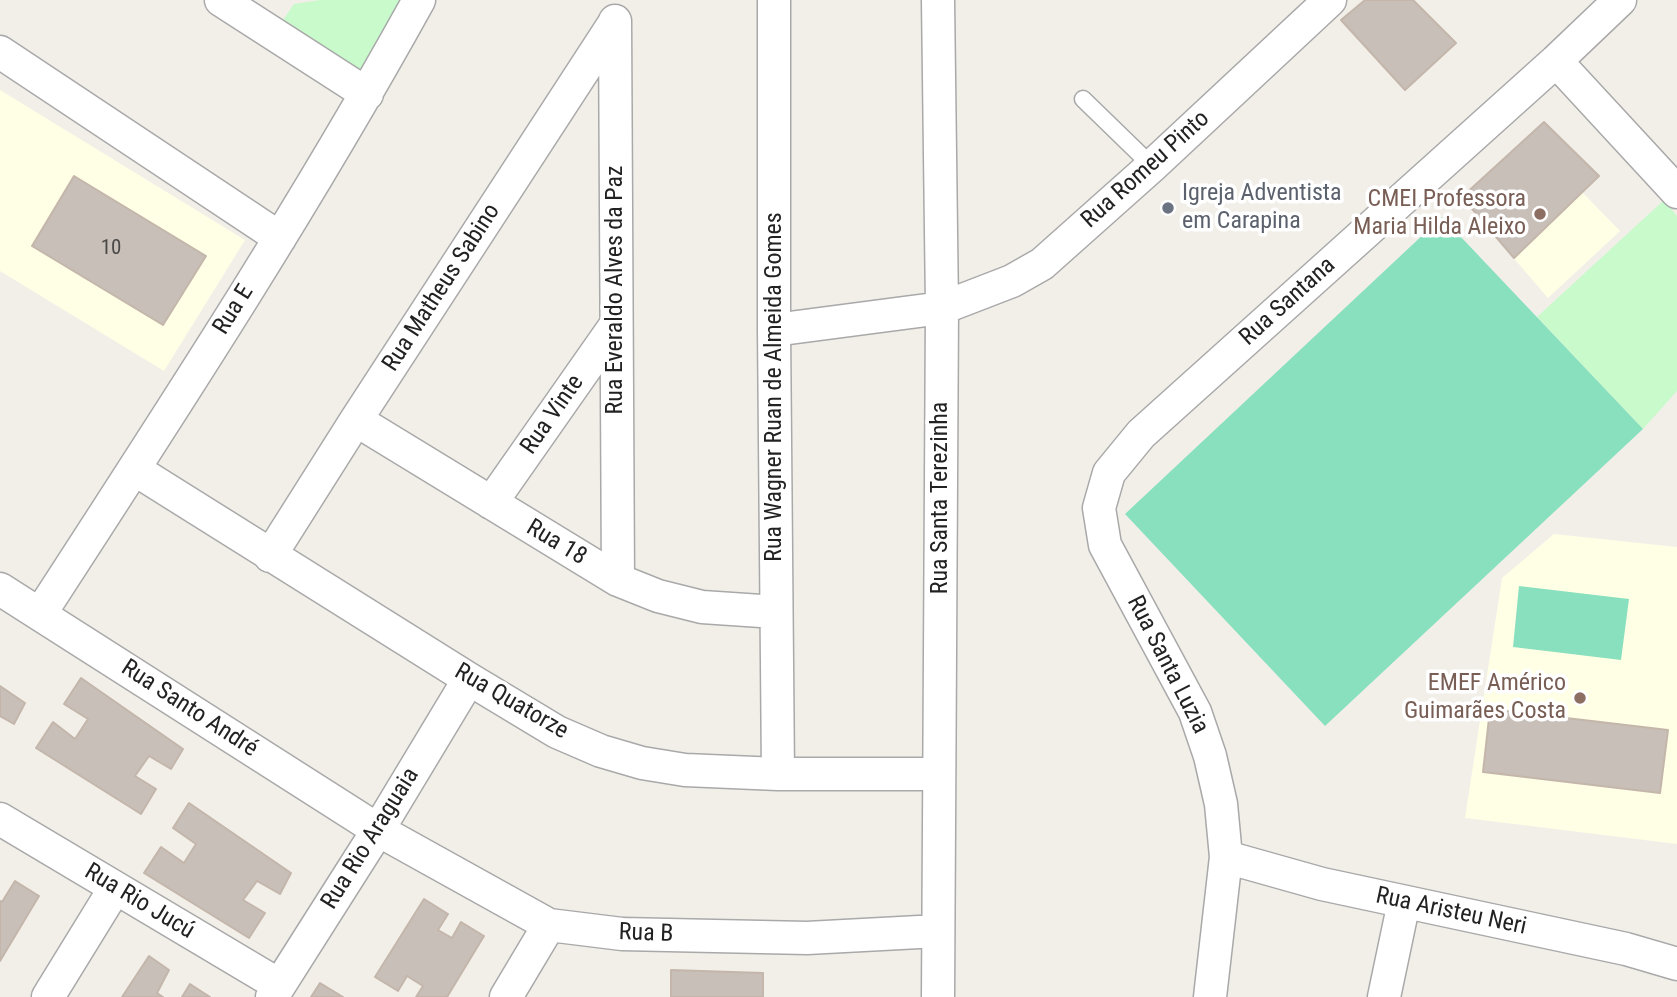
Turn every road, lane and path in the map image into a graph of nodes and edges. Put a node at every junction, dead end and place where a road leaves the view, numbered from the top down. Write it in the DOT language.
graph roads {
  1 [pos="221,0"];
  2 [pos="419,0"];
  3 [pos="774,0"];
  4 [pos="938,0"];
  5 [pos="1620,0"];
  6 [pos="1321,3"];
  7 [pos="615,11"];
  8 [pos="0,51"];
  9 [pos="1556,61"];
  10 [pos="367,94"];
  11 [pos="1083,99"];
  12 [pos="1152,166"];
  13 [pos="1677,192"];
  14 [pos="280,238"];
  15 [pos="942,308"];
  16 [pos="615,326"];
  17 [pos="774,330"];
  18 [pos="356,420"];
  19 [pos="134,470"];
  20 [pos="491,503"];
  21 [pos="1105,545"];
  22 [pos="270,556"];
  23 [pos="618,580"];
  24 [pos="0,589"];
  25 [pos="776,612"];
  26 [pos="40,614"];
  27 [pos="469,679"];
  28 [pos="778,775"];
  29 [pos="939,775"];
  30 [pos="0,819"];
  31 [pos="378,831"];
  32 [pos="1226,857"];
  33 [pos="115,888"];
  34 [pos="1404,902"];
  35 [pos="549,925"];
  36 [pos="938,931"];
  37 [pos="1677,964"];
  38 [pos="275,991"];
  39 [pos="48,997"];
  40 [pos="506,997"];
  41 [pos="938,997"];
  42 [pos="1210,997"];
  43 [pos="1384,997"];
  1 -- 10 [label="street"];
  2 -- 10 [label="street, Rua E"];
  3 -- 17 [label="street, Rua Wagner Ruan de Almeida Gomes"];
  4 -- 15 [label="street, Rua Santa Terezinha"];
  5 -- 9 [label="street, Rua Santana"];
  6 -- 12 [label="street, Rua Romeu Pinto"];
  7 -- 16 [label="street, Rua Everaldo Alves da Paz"];
  7 -- 18 [label="street, Rua Matheus Sabino"];
  8 -- 14 [label="street"];
  9 -- 13 [label="street"];
  9 -- 21 [label="street, Rua Santana"];
  10 -- 14 [label="street, Rua E"];
  11 -- 12 [label="lane"];
  12 -- 15 [label="street, Rua Romeu Pinto"];
  14 -- 19 [label="street, Rua E"];
  15 -- 17 [label="street, Rua Romeu Pinto"];
  15 -- 29 [label="street, Rua Santa Terezinha"];
  16 -- 20 [label="street, Rua Vinte"];
  16 -- 23 [label="street, Rua Everaldo Alves da Paz"];
  17 -- 25 [label="street, Rua Wagner Ruan de Almeida Gomes"];
  18 -- 20 [label="street, Rua 18"];
  18 -- 22 [label="street, Rua Matheus Sabino"];
  19 -- 22 [label="street, Rua Quatorze"];
  19 -- 26 [label="street, Rua E"];
  20 -- 23 [label="street, Rua 18"];
  21 -- 32 [label="street, Rua Santa Luzia"];
  22 -- 27 [label="street, Rua Quatorze"];
  23 -- 25 [label="street, Rua 18"];
  24 -- 26 [label="street, Rua Santo André"];
  25 -- 28 [label="street, Rua Wagner Ruan de Almeida Gomes"];
  26 -- 31 [label="street, Rua Santo André"];
  27 -- 28 [label="street, Rua Quatorze"];
  27 -- 31 [label="street, Rua Rio Araguaia"];
  28 -- 29 [label="street, Rua Quatorze"];
  29 -- 36 [label="street, Rua Santa Terezinha"];
  30 -- 33 [label="street, Rua Rio Jucú"];
  31 -- 35 [label="street, Rua B"];
  31 -- 38 [label="street, Rua Rio Araguaia"];
  32 -- 34 [label="street, Rua Aristeu Neri"];
  32 -- 42 [label="street, Rua Santa Luzia"];
  33 -- 38 [label="street, Rua Rio Jucú"];
  33 -- 39 [label="street"];
  34 -- 37 [label="street, Rua Aristeu Neri"];
  34 -- 43 [label="street"];
  35 -- 36 [label="street, Rua B"];
  35 -- 40 [label="street"];
  36 -- 41 [label="street, Rua Santa Terezinha"];
}
